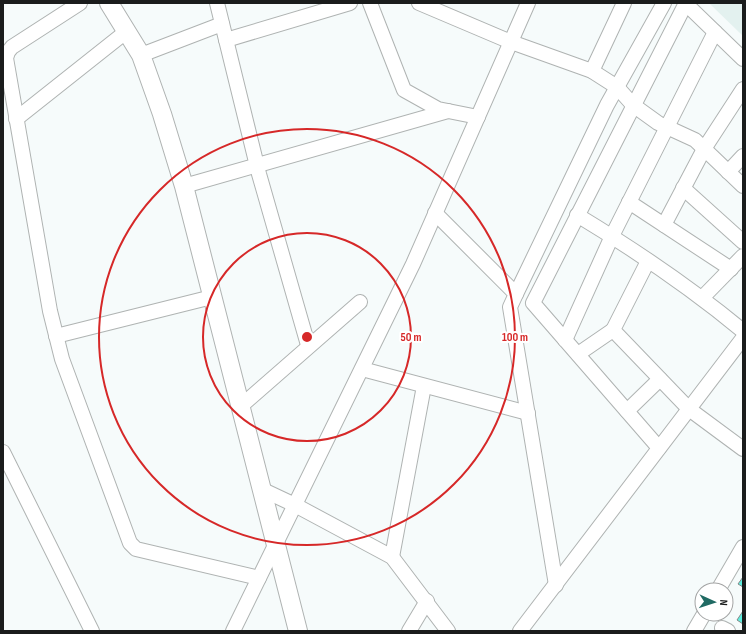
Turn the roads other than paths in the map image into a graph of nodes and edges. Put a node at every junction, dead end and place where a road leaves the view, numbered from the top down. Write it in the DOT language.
graph roads {
  1 [pos="80,3"];
  2 [pos="109,3"];
  3 [pos="217,3"];
  4 [pos="350,3"];
  5 [pos="370,3"];
  6 [pos="418,3"];
  7 [pos="528,3"];
  8 [pos="624,3"];
  9 [pos="664,3"];
  10 [pos="686,3"];
  11 [pos="434,6"];
  12 [pos="222,24"];
  13 [pos="127,31"];
  14 [pos="715,32"];
  15 [pos="226,40"];
  16 [pos="511,42"];
  17 [pos="141,55"];
  18 [pos="743,59"];
  19 [pos="592,71"];
  20 [pos="617,87"];
  21 [pos="743,88"];
  22 [pos="634,105"];
  23 [pos="448,111"];
  24 [pos="478,117"];
  25 [pos="16,119"];
  26 [pos="666,127"];
  27 [pos="704,149"];
  28 [pos="743,156"];
  29 [pos="257,166"];
  30 [pos="728,172"];
  31 [pos="184,186"];
  32 [pos="743,186"];
  33 [pos="684,188"];
  34 [pos="629,202"];
  35 [pos="435,213"];
  36 [pos="577,215"];
  37 [pos="664,225"];
  38 [pos="612,236"];
  39 [pos="743,242"];
  40 [pos="743,256"];
  41 [pos="648,261"];
  42 [pos="731,269"];
  43 [pos="516,294"];
  44 [pos="212,297"];
  45 [pos="702,298"];
  46 [pos="360,302"];
  47 [pos="613,330"];
  48 [pos="743,331"];
  49 [pos="56,336"];
  50 [pos="743,338"];
  51 [pos="565,340"];
  52 [pos="308,345"];
  53 [pos="578,354"];
  54 [pos="362,369"];
  55 [pos="660,379"];
  56 [pos="424,386"];
  57 [pos="241,406"];
  58 [pos="689,410"];
  59 [pos="627,411"];
  60 [pos="528,413"];
  61 [pos="659,448"];
  62 [pos="743,449"];
  63 [pos="3,452"];
  64 [pos="261,489"];
  65 [pos="295,505"];
  66 [pos="276,543"];
  67 [pos="743,547"];
  68 [pos="392,557"];
  69 [pos="259,578"];
  70 [pos="723,582"];
  71 [pos="556,585"];
  72 [pos="427,601"];
  73 [pos="699,622"];
  74 [pos="92,631"];
  75 [pos="233,631"];
  76 [pos="298,631"];
  77 [pos="409,631"];
  78 [pos="448,631"];
  79 [pos="520,631"];
  80 [pos="694,631"];
  1 -- 25 [label="street"];
  2 -- 13 [label="main road"];
  3 -- 12 [label="street"];
  4 -- 15 [label="street"];
  5 -- 23 [label="street"];
  6 -- 11 [label="street"];
  7 -- 16 [label="street"];
  8 -- 19 [label="street"];
  9 -- 20 [label="street"];
  10 -- 14 [label="street"];
  10 -- 22 [label="street"];
  11 -- 16 [label="street"];
  12 -- 15 [label="street"];
  12 -- 17 [label="street"];
  13 -- 17 [label="main road"];
  13 -- 25 [label="street"];
  14 -- 18 [label="street"];
  14 -- 26 [label="street"];
  15 -- 29 [label="street"];
  16 -- 19 [label="street"];
  16 -- 24 [label="street"];
  17 -- 31 [label="main road"];
  19 -- 20 [label="street"];
  20 -- 22 [label="street"];
  20 -- 43 [label="street"];
  21 -- 27 [label="street"];
  22 -- 26 [label="street"];
  22 -- 36 [label="street"];
  23 -- 24 [label="street"];
  23 -- 29 [label="street"];
  24 -- 35 [label="street"];
  25 -- 49 [label="street"];
  26 -- 27 [label="street"];
  26 -- 34 [label="street"];
  27 -- 30 [label="street"];
  27 -- 33 [label="street"];
  28 -- 30 [label="street"];
  29 -- 31 [label="street"];
  29 -- 52 [label="street"];
  30 -- 32 [label="street"];
  31 -- 44 [label="main road"];
  33 -- 37 [label="street"];
  33 -- 39 [label="street"];
  34 -- 37 [label="street"];
  34 -- 38 [label="street"];
  35 -- 43 [label="street"];
  35 -- 54 [label="street"];
  36 -- 38 [label="street"];
  36 -- 51 [label="street"];
  37 -- 42 [label="street"];
  38 -- 41 [label="street"];
  38 -- 51 [label="street"];
  40 -- 42 [label="street"];
  41 -- 45 [label="street"];
  41 -- 47 [label="street"];
  42 -- 45 [label="street"];
  43 -- 60 [label="street"];
  44 -- 49 [label="street"];
  44 -- 57 [label="main road"];
  45 -- 48 [label="street"];
  46 -- 52 [label="street"];
  47 -- 53 [label="street"];
  47 -- 55 [label="street"];
  49 -- 69 [label="street"];
  50 -- 58 [label="street"];
  51 -- 53 [label="street"];
  52 -- 57 [label="street"];
  53 -- 59 [label="street"];
  54 -- 56 [label="street"];
  54 -- 65 [label="street"];
  55 -- 58 [label="street"];
  55 -- 59 [label="street"];
  56 -- 60 [label="street"];
  56 -- 68 [label="street"];
  57 -- 64 [label="main road"];
  58 -- 61 [label="street"];
  58 -- 62 [label="street"];
  59 -- 61 [label="street"];
  60 -- 71 [label="street"];
  61 -- 71 [label="street"];
  63 -- 74 [label="street"];
  64 -- 65 [label="street"];
  64 -- 66 [label="main road"];
  65 -- 66 [label="street"];
  65 -- 68 [label="street"];
  66 -- 69 [label="street"];
  66 -- 76 [label="main road"];
  67 -- 70 [label="street"];
  68 -- 72 [label="street"];
  69 -- 75 [label="street"];
  71 -- 79 [label="street"];
  72 -- 77 [label="street"];
  72 -- 78 [label="street"];
  73 -- 80 [label="street"];
}
